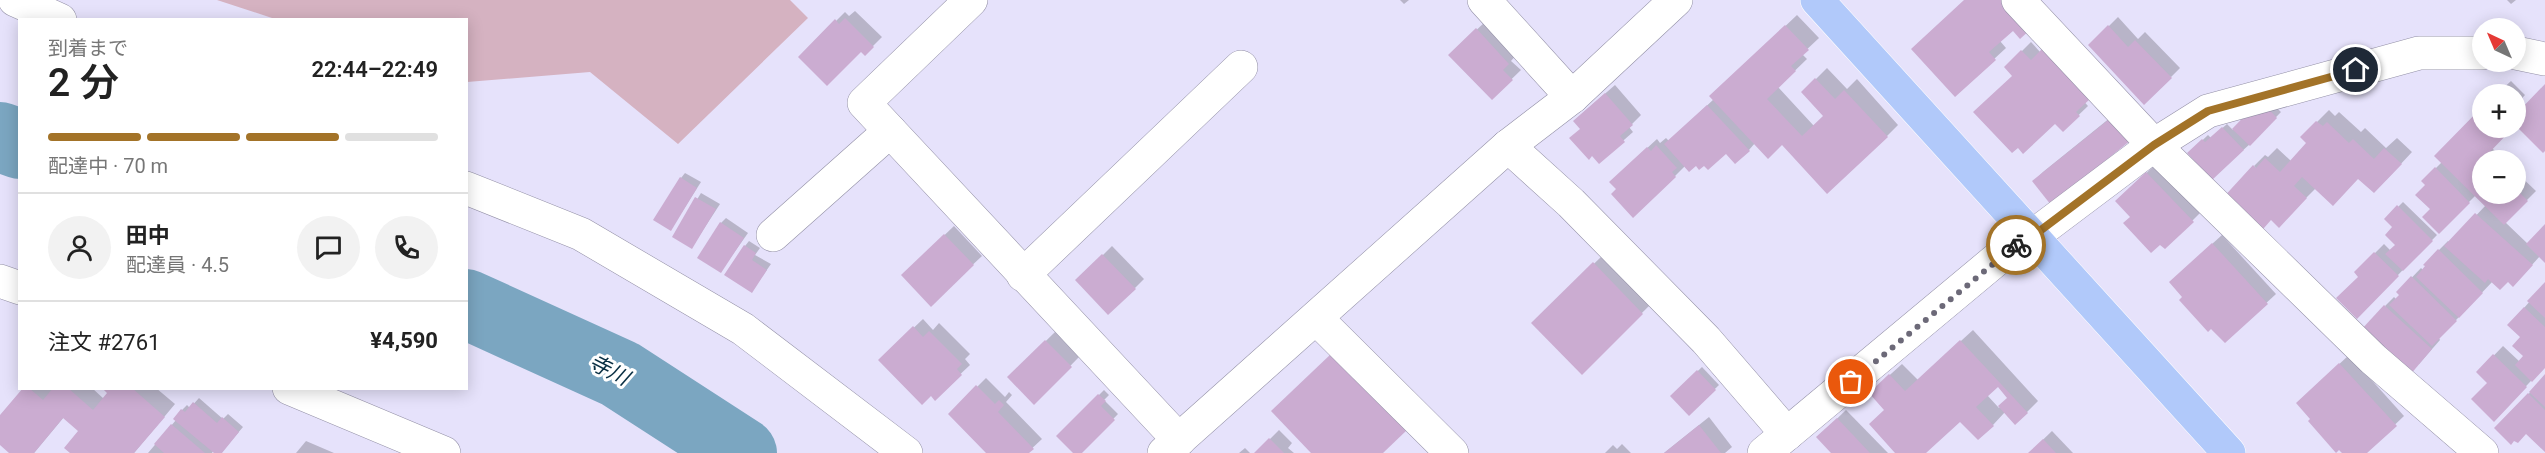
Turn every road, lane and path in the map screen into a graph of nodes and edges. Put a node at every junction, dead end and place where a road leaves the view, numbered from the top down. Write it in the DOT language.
graph roads {
  1 [pos="15,0"];
  2 [pos="971,0"];
  3 [pos="1484,0"];
  4 [pos="1677,0"];
  5 [pos="1817,0"];
  6 [pos="2018,0"];
  7 [pos="56,18"];
  8 [pos="2472,53"];
  9 [pos="1241,67"];
  10 [pos="1572,97"];
  11 [pos="890,131"];
  12 [pos="2154,145"];
  13 [pos="1508,146"];
  14 [pos="468,189"];
  15 [pos="773,235"];
  16 [pos="2033,236"];
  17 [pos="1023,275"];
  18 [pos="0,281"];
  19 [pos="18,287"];
  20 [pos="1316,318"];
  21 [pos="295,390"];
  22 [pos="1776,444"];
  23 [pos="1172,446"];
  24 [pos="444,453"];
  25 [pos="906,453"];
  26 [pos="1452,453"];
  27 [pos="2229,453"];
  28 [pos="2482,453"];
  1 -- 7 [label="street"];
  2 -- 11 [label="street"];
  3 -- 10 [label="street"];
  4 -- 10 [label="street"];
  5 -- 16 [label="highway"];
  6 -- 12 [label="street"];
  8 -- 12 [label="street"];
  9 -- 17 [label="street"];
  10 -- 13 [label="street"];
  11 -- 15 [label="street"];
  11 -- 17 [label="street"];
  12 -- 16 [label="street"];
  12 -- 28 [label="street"];
  13 -- 20 [label="street"];
  13 -- 22 [label="street"];
  14 -- 25 [label="street"];
  16 -- 22 [label="street"];
  16 -- 27 [label="highway"];
  17 -- 23 [label="street"];
  18 -- 19 [label="street"];
  20 -- 23 [label="street"];
  20 -- 26 [label="street"];
  21 -- 24 [label="street"];
}
